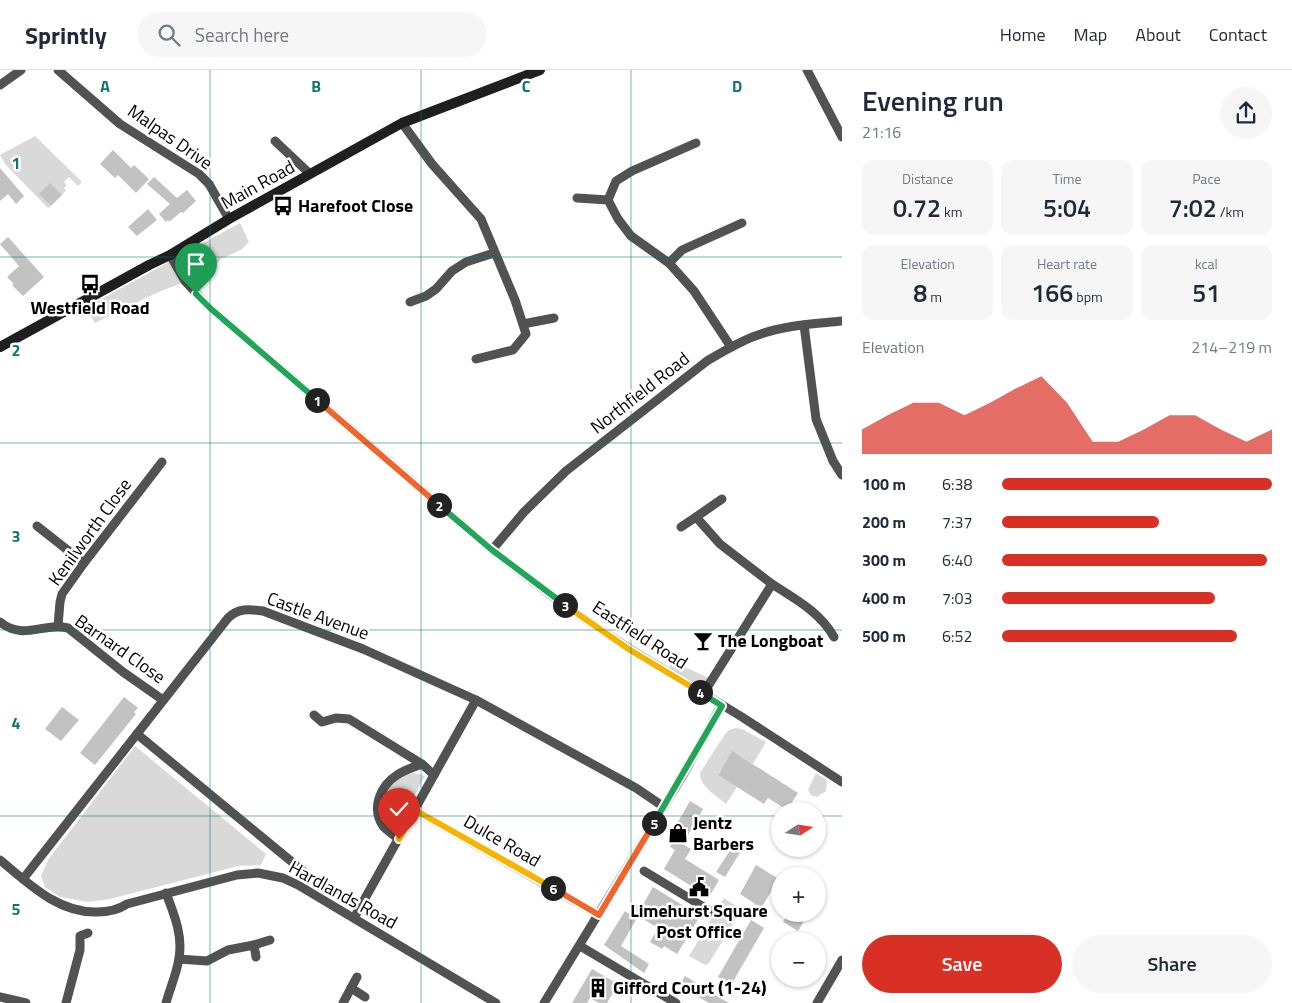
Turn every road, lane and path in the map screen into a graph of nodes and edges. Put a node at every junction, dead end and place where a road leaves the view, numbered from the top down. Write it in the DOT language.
graph roads {
  1 [pos="21,70"];
  2 [pos="58,70"];
  3 [pos="540,70"];
  4 [pos="807,70"];
  5 [pos="0,85"];
  6 [pos="402,123"];
  7 [pos="842,137"];
  8 [pos="275,141"];
  9 [pos="696,143"];
  10 [pos="310,174"];
  11 [pos="577,198"];
  12 [pos="608,200"];
  13 [pos="229,219"];
  14 [pos="742,222"];
  15 [pos="494,253"];
  16 [pos="170,256"];
  17 [pos="669,263"];
  18 [pos="410,302"];
  19 [pos="554,318"];
  20 [pos="842,321"];
  21 [pos="523,324"];
  22 [pos="804,324"];
  23 [pos="731,346"];
  24 [pos="0,347"];
  25 [pos="476,359"];
  26 [pos="162,462"];
  27 [pos="842,475"];
  28 [pos="722,499"];
  29 [pos="696,517"];
  30 [pos="37,526"];
  31 [pos="681,527"];
  32 [pos="492,550"];
  33 [pos="84,562"];
  34 [pos="772,584"];
  35 [pos="0,622"];
  36 [pos="58,626"];
  37 [pos="834,637"];
  38 [pos="703,694"];
  39 [pos="163,700"];
  40 [pos="476,700"];
  41 [pos="722,706"];
  42 [pos="314,715"];
  43 [pos="137,734"];
  44 [pos="422,764"];
  45 [pos="434,775"];
  46 [pos="842,782"];
  47 [pos="664,807"];
  48 [pos="415,810"];
  49 [pos="399,839"];
  50 [pos="0,860"];
  51 [pos="303,871"];
  52 [pos="644,871"];
  53 [pos="23,879"];
  54 [pos="166,893"];
  55 [pos="712,912"];
  56 [pos="599,915"];
  57 [pos="354,918"];
  58 [pos="88,933"];
  59 [pos="270,940"];
  60 [pos="254,945"];
  61 [pos="580,946"];
  62 [pos="256,957"];
  63 [pos="179,958"];
  64 [pos="842,960"];
  65 [pos="357,977"];
  66 [pos="351,988"];
  67 [pos="0,997"];
  68 [pos="365,997"];
  69 [pos="23,1002"];
  70 [pos="66,1003"];
  71 [pos="166,1003"];
  72 [pos="343,1003"];
  73 [pos="496,1003"];
  74 [pos="544,1003"];
  75 [pos="676,1003"];
  76 [pos="817,1003"];
  1 -- 5 [label="street"];
  2 -- 13 [label="street, Malpas Drive"];
  3 -- 6 [label="street, Main Road"];
  4 -- 7 [label="street"];
  6 -- 10 [label="street, Main Road"];
  6 -- 15 [label="street"];
  8 -- 10 [label="street"];
  9 -- 12 [label="street"];
  10 -- 13 [label="street, Main Road"];
  11 -- 12 [label="street"];
  12 -- 17 [label="street"];
  13 -- 16 [label="street, Main Road"];
  14 -- 17 [label="street"];
  15 -- 18 [label="street"];
  15 -- 21 [label="street"];
  16 -- 24 [label="street, Main Road"];
  16 -- 32 [label="street, Eastfield Road"];
  17 -- 23 [label="street"];
  19 -- 21 [label="street"];
  20 -- 22 [label="street, Northfield Road"];
  21 -- 25 [label="street"];
  22 -- 23 [label="street, Northfield Road"];
  22 -- 27 [label="street"];
  23 -- 32 [label="street, Northfield Road"];
  26 -- 33 [label="street, Kenilworth Close"];
  28 -- 29 [label="street"];
  29 -- 31 [label="street"];
  29 -- 34 [label="street"];
  30 -- 33 [label="street"];
  32 -- 38 [label="street, Eastfield Road"];
  33 -- 36 [label="street, Kenilworth Close"];
  34 -- 37 [label="street"];
  34 -- 38 [label="street"];
  35 -- 36 [label="street, Barnard Close"];
  36 -- 39 [label="street, Barnard Close"];
  38 -- 41 [label="street, Eastfield Road"];
  39 -- 40 [label="street, Castle Avenue"];
  39 -- 43 [label="street, Castle Avenue"];
  40 -- 45 [label="street"];
  40 -- 47 [label="street, Castle Avenue"];
  41 -- 46 [label="street, Eastfield Road"];
  41 -- 47 [label="street"];
  42 -- 44 [label="street"];
  43 -- 51 [label="street, Hardlands Road"];
  43 -- 53 [label="street, Castle Avenue"];
  44 -- 45 [label="street"];
  44 -- 49 [label="street"];
  45 -- 48 [label="street"];
  47 -- 56 [label="street"];
  48 -- 49 [label="street"];
  48 -- 56 [label="street, Dulce Road"];
  49 -- 57 [label="street"];
  50 -- 53 [label="street, Hardlands Road"];
  52 -- 55 [label="street"];
  53 -- 54 [label="street, Hardlands Road"];
  54 -- 57 [label="street, Hardlands Road"];
  54 -- 63 [label="street"];
  56 -- 61 [label="street"];
  57 -- 73 [label="street, Hardlands Road"];
  58 -- 70 [label="street"];
  59 -- 60 [label="street"];
  60 -- 62 [label="street"];
  60 -- 63 [label="street"];
  61 -- 74 [label="street"];
  61 -- 75 [label="street"];
  63 -- 71 [label="street"];
  64 -- 76 [label="street"];
  65 -- 66 [label="street"];
  66 -- 68 [label="street"];
  66 -- 72 [label="street"];
  67 -- 69 [label="street"];
}
